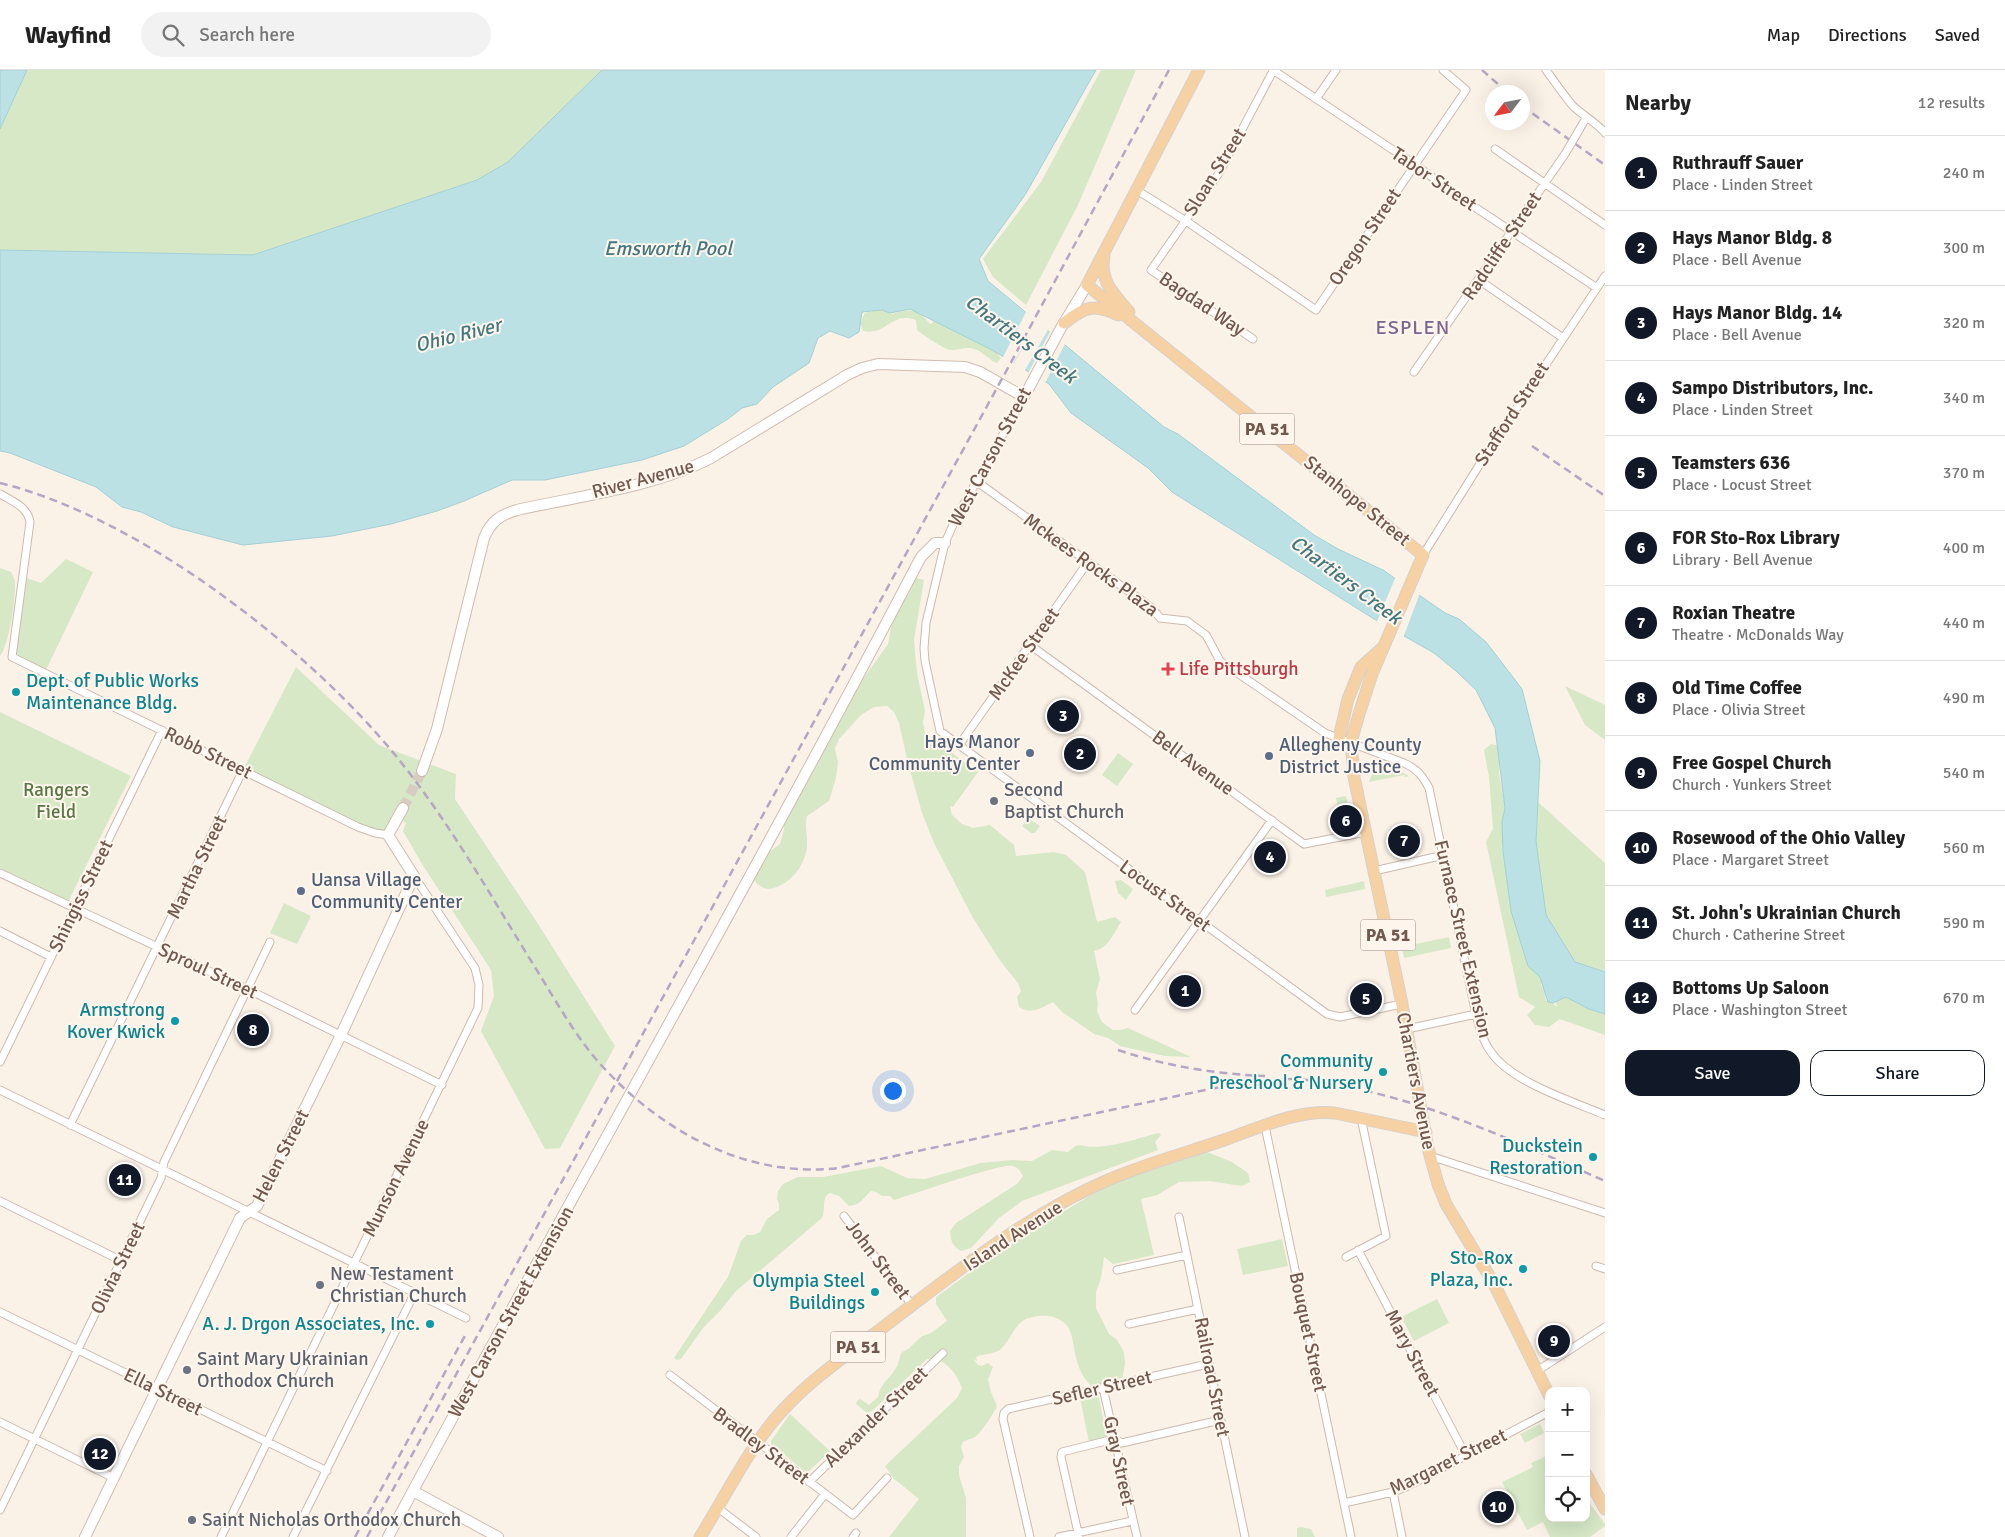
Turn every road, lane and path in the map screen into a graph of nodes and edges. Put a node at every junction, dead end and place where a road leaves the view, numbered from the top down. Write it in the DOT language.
graph roads {
  1 [pos="1198,70"];
  2 [pos="1273,70"];
  3 [pos="1336,70"];
  4 [pos="1443,70"];
  5 [pos="1546,70"];
  6 [pos="1316,99"];
  7 [pos="1586,118"];
  8 [pos="1605,133"];
  9 [pos="1494,149"];
  10 [pos="1414,164"];
  11 [pos="1544,184"];
  12 [pos="1136,189"];
  13 [pos="1186,220"];
  14 [pos="1605,225"];
  15 [pos="1511,231"];
  16 [pos="1105,248"];
  17 [pos="1152,270"];
  18 [pos="1605,276"];
  19 [pos="1479,280"];
  20 [pos="1087,285"];
  21 [pos="1597,288"];
  22 [pos="1063,325"];
  23 [pos="1137,325"];
  24 [pos="1253,338"];
  25 [pos="1563,338"];
  26 [pos="1414,372"];
  27 [pos="1024,396"];
  28 [pos="976,481"];
  29 [pos="0,494"];
  30 [pos="945,543"];
  31 [pos="1423,555"];
  32 [pos="1088,562"];
  33 [pos="1030,645"];
  34 [pos="1379,653"];
  35 [pos="162,730"];
  36 [pos="940,732"];
  37 [pos="1339,738"];
  38 [pos="1351,742"];
  39 [pos="959,745"];
  40 [pos="243,770"];
  41 [pos="422,771"];
  42 [pos="403,808"];
  43 [pos="1272,820"];
  44 [pos="1366,832"];
  45 [pos="388,835"];
  46 [pos="1444,855"];
  47 [pos="1374,871"];
  48 [pos="0,873"];
  49 [pos="414,876"];
  50 [pos="74,909"];
  51 [pos="1199,921"];
  52 [pos="0,931"];
  53 [pos="270,942"];
  54 [pos="158,948"];
  55 [pos="51,957"];
  56 [pos="247,989"];
  57 [pos="1402,1004"];
  58 [pos="1135,1010"];
  59 [pos="1476,1014"];
  60 [pos="1407,1029"];
  61 [pos="341,1034"];
  62 [pos="0,1062"];
  63 [pos="442,1085"];
  64 [pos="0,1090"];
  65 [pos="1605,1115"];
  66 [pos="1361,1118"];
  67 [pos="70,1125"];
  68 [pos="1265,1126"];
  69 [pos="1426,1132"];
  70 [pos="1430,1156"];
  71 [pos="163,1170"];
  72 [pos="0,1201"];
  73 [pos="249,1212"];
  74 [pos="1605,1213"];
  75 [pos="844,1216"];
  76 [pos="1179,1217"];
  77 [pos="1358,1250"];
  78 [pos="1187,1255"];
  79 [pos="1346,1257"];
  80 [pos="122,1260"];
  81 [pos="355,1264"];
  82 [pos="1596,1266"];
  83 [pos="1605,1268"];
  84 [pos="1118,1270"];
  85 [pos="415,1292"];
  86 [pos="912,1305"];
  87 [pos="1198,1309"];
  88 [pos="0,1312"];
  89 [pos="466,1318"];
  90 [pos="1129,1324"];
  91 [pos="1605,1326"];
  92 [pos="78,1350"];
  93 [pos="943,1353"];
  94 [pos="1208,1364"];
  95 [pos="1537,1371"];
  96 [pos="670,1376"];
  97 [pos="1545,1387"];
  98 [pos="1103,1388"];
  99 [pos="157,1389"];
  100 [pos="1545,1414"];
  101 [pos="1220,1420"];
  102 [pos="0,1422"];
  103 [pos="35,1439"];
  104 [pos="1114,1439"];
  105 [pos="758,1441"];
  106 [pos="268,1442"];
  107 [pos="1466,1456"];
  108 [pos="327,1471"];
  109 [pos="1588,1477"];
  110 [pos="114,1478"];
  111 [pos="886,1478"];
  112 [pos="809,1482"];
  113 [pos="413,1491"];
  114 [pos="1393,1492"];
  115 [pos="825,1494"];
  116 [pos="3,1496"];
  117 [pos="1344,1503"];
  118 [pos="1603,1503"];
  119 [pos="718,1508"];
  120 [pos="0,1510"];
  121 [pos="1132,1521"];
  122 [pos="1078,1535"];
  123 [pos="1135,1536"];
  124 [pos="85,1537"];
  125 [pos="221,1537"];
  126 [pos="293,1537"];
  127 [pos="388,1537"];
  128 [pos="498,1537"];
  129 [pos="700,1537"];
  130 [pos="756,1537"];
  131 [pos="791,1537"];
  132 [pos="1030,1537"];
  133 [pos="1059,1537"];
  134 [pos="1245,1537"];
  135 [pos="1351,1537"];
  136 [pos="1402,1537"];
  1 -- 12 [label="main road, West Carson Street"];
  2 -- 6 [label="street, Tabor Street"];
  2 -- 13 [label="street, Sloan Street"];
  3 -- 6 [label="street"];
  4 -- 10 [label="street, Oregon Street"];
  5 -- 7 [label="street"];
  6 -- 10 [label="street, Tabor Street"];
  7 -- 8 [label="street"];
  7 -- 11 [label="street, Radcliffe Street, bridge"];
  9 -- 11 [label="street"];
  10 -- 13 [label="street, Oregon Street"];
  10 -- 15 [label="street, Tabor Street"];
  11 -- 14 [label="street"];
  11 -- 15 [label="street, Radcliffe Street"];
  12 -- 13 [label="street"];
  12 -- 16 [label="main road, West Carson Street"];
  13 -- 17 [label="street, Sloan Street"];
  15 -- 19 [label="street, Radcliffe Street"];
  15 -- 21 [label="street, Tabor Street"];
  16 -- 20 [label="main road, West Carson Street"];
  16 -- 23 [label="main road"];
  17 -- 24 [label="street, Bagdad Way"];
  18 -- 21 [label="street, Stafford Street"];
  19 -- 25 [label="street"];
  19 -- 26 [label="street, Radcliffe Street"];
  20 -- 22 [label="street, West Carson Street"];
  20 -- 23 [label="main road, Stanhope Street / PA 51"];
  21 -- 25 [label="street, Stafford Street"];
  22 -- 23 [label="main road"];
  22 -- 27 [label="street, West Carson Street"];
  23 -- 31 [label="main road, Stanhope Street / PA 51"];
  25 -- 31 [label="street, Stafford Street"];
  27 -- 28 [label="street, West Carson Street"];
  27 -- 41 [label="street, River Avenue"];
  28 -- 30 [label="street, West Carson Street"];
  28 -- 32 [label="street, Mckees Rocks Plaza"];
  29 -- 35 [label="street, Robb Street"];
  30 -- 36 [label="street, West Carson Street"];
  30 -- 113 [label="street, West Carson Street Extension"];
  31 -- 34 [label="main road, Stanhope Street / PA 51"];
  32 -- 33 [label="street, McKee Street"];
  32 -- 37 [label="street, Mckees Rocks Plaza"];
  33 -- 39 [label="street, McKee Street"];
  33 -- 43 [label="street, Bell Avenue"];
  34 -- 37 [label="main road"];
  34 -- 38 [label="main road, Stanhope Street / PA 51"];
  35 -- 40 [label="street, Robb Street"];
  35 -- 50 [label="street, Shingiss Street"];
  36 -- 39 [label="street, Locust Street"];
  37 -- 38 [label="street, Mckees Rocks Plaza"];
  38 -- 44 [label="main road, Chartiers Avenue / PA 51"];
  38 -- 46 [label="street, Furnace Street Extension"];
  39 -- 51 [label="street, Locust Street"];
  40 -- 45 [label="street, Robb Street"];
  40 -- 54 [label="street, Martha Street"];
  42 -- 45 [label="street"];
  43 -- 44 [label="street, Bell Avenue"];
  43 -- 51 [label="street"];
  44 -- 47 [label="main road, Chartiers Avenue / PA 51"];
  45 -- 49 [label="street"];
  46 -- 47 [label="street"];
  46 -- 59 [label="street, Furnace Street Extension"];
  47 -- 57 [label="main road, Chartiers Avenue / PA 51"];
  48 -- 50 [label="street, Sproul Street"];
  49 -- 61 [label="street, Helen Street"];
  49 -- 63 [label="street, Munson Avenue"];
  50 -- 54 [label="street, Sproul Street"];
  50 -- 55 [label="street, Shingiss Street"];
  51 -- 57 [label="street, Locust Street"];
  51 -- 58 [label="street"];
  52 -- 55 [label="street"];
  53 -- 56 [label="street, Olivia Street"];
  54 -- 56 [label="street, Sproul Street"];
  54 -- 67 [label="street, Martha Street"];
  55 -- 62 [label="street, Shingiss Street"];
  56 -- 61 [label="street, Sproul Street"];
  56 -- 71 [label="street, Olivia Street"];
  57 -- 60 [label="main road, Chartiers Avenue / PA 51"];
  59 -- 60 [label="street"];
  59 -- 65 [label="street, Furnace Street Extension"];
  60 -- 69 [label="main road, Chartiers Avenue / PA 51"];
  61 -- 63 [label="street, Sproul Street"];
  61 -- 73 [label="street, Helen Street"];
  63 -- 81 [label="street, Munson Avenue"];
  64 -- 67 [label="street"];
  66 -- 68 [label="main road, Island Avenue / PA 51"];
  66 -- 69 [label="main road, Island Avenue / PA 51"];
  66 -- 77 [label="street"];
  67 -- 71 [label="street"];
  68 -- 86 [label="main road, Island Avenue / PA 51"];
  68 -- 117 [label="street, Bouquet Street"];
  69 -- 70 [label="main road, Chartiers Avenue"];
  70 -- 74 [label="street"];
  70 -- 95 [label="main road, Chartiers Avenue"];
  71 -- 73 [label="street"];
  71 -- 80 [label="street, Olivia Street"];
  72 -- 80 [label="street"];
  73 -- 81 [label="street"];
  73 -- 99 [label="street, Helen Street"];
  75 -- 86 [label="street, John Street"];
  76 -- 78 [label="street, Railroad Street"];
  77 -- 79 [label="street"];
  77 -- 107 [label="street, Mary Street"];
  78 -- 84 [label="street"];
  78 -- 87 [label="street, Railroad Street"];
  80 -- 92 [label="street, Olivia Street"];
  81 -- 85 [label="street"];
  81 -- 106 [label="street, Munson Avenue"];
  82 -- 83 [label="street"];
  85 -- 89 [label="street"];
  85 -- 108 [label="street"];
  86 -- 105 [label="main road, Island Avenue / PA 51"];
  87 -- 90 [label="street"];
  87 -- 94 [label="street, Railroad Street"];
  88 -- 92 [label="street, Ella Street"];
  91 -- 95 [label="street"];
  92 -- 99 [label="street, Ella Street"];
  92 -- 103 [label="street, Olivia Street"];
  93 -- 112 [label="street, Alexander Street"];
  94 -- 98 [label="street, Sefler Street"];
  94 -- 101 [label="street, Railroad Street"];
  95 -- 97 [label="main road, Chartiers Avenue"];
  96 -- 105 [label="street, Bradley Street"];
  98 -- 104 [label="street, Gray Street"];
  98 -- 132 [label="street, Sefler Street"];
  99 -- 106 [label="street, Ella Street"];
  99 -- 110 [label="street, Helen Street"];
  100 -- 107 [label="street, Margaret Street"];
  101 -- 104 [label="street"];
  101 -- 134 [label="street, Railroad Street"];
  102 -- 103 [label="street"];
  103 -- 110 [label="street"];
  103 -- 116 [label="street, Olivia Street"];
  104 -- 121 [label="street, Gray Street"];
  104 -- 122 [label="street"];
  105 -- 112 [label="street, Bradley Street"];
  105 -- 119 [label="main road, Island Avenue / PA 51"];
  106 -- 108 [label="street, Ella Street"];
  106 -- 125 [label="street, Munson Avenue"];
  107 -- 114 [label="street, Margaret Street"];
  108 -- 126 [label="street"];
  109 -- 118 [label="main road"];
  110 -- 124 [label="street, Helen Street"];
  111 -- 115 [label="street, Bradley Street"];
  112 -- 115 [label="street, Bradley Street"];
  113 -- 127 [label="street, West Carson Street Extension"];
  113 -- 128 [label="street"];
  114 -- 117 [label="street, Margaret Street"];
  114 -- 136 [label="street"];
  115 -- 131 [label="street"];
  116 -- 120 [label="street, Olivia Street"];
  117 -- 135 [label="street, Bouquet Street"];
  119 -- 129 [label="main road, Island Avenue / PA 51"];
  119 -- 130 [label="street"];
  121 -- 122 [label="street"];
  121 -- 123 [label="street, Gray Street"];
  122 -- 133 [label="street"];
}
